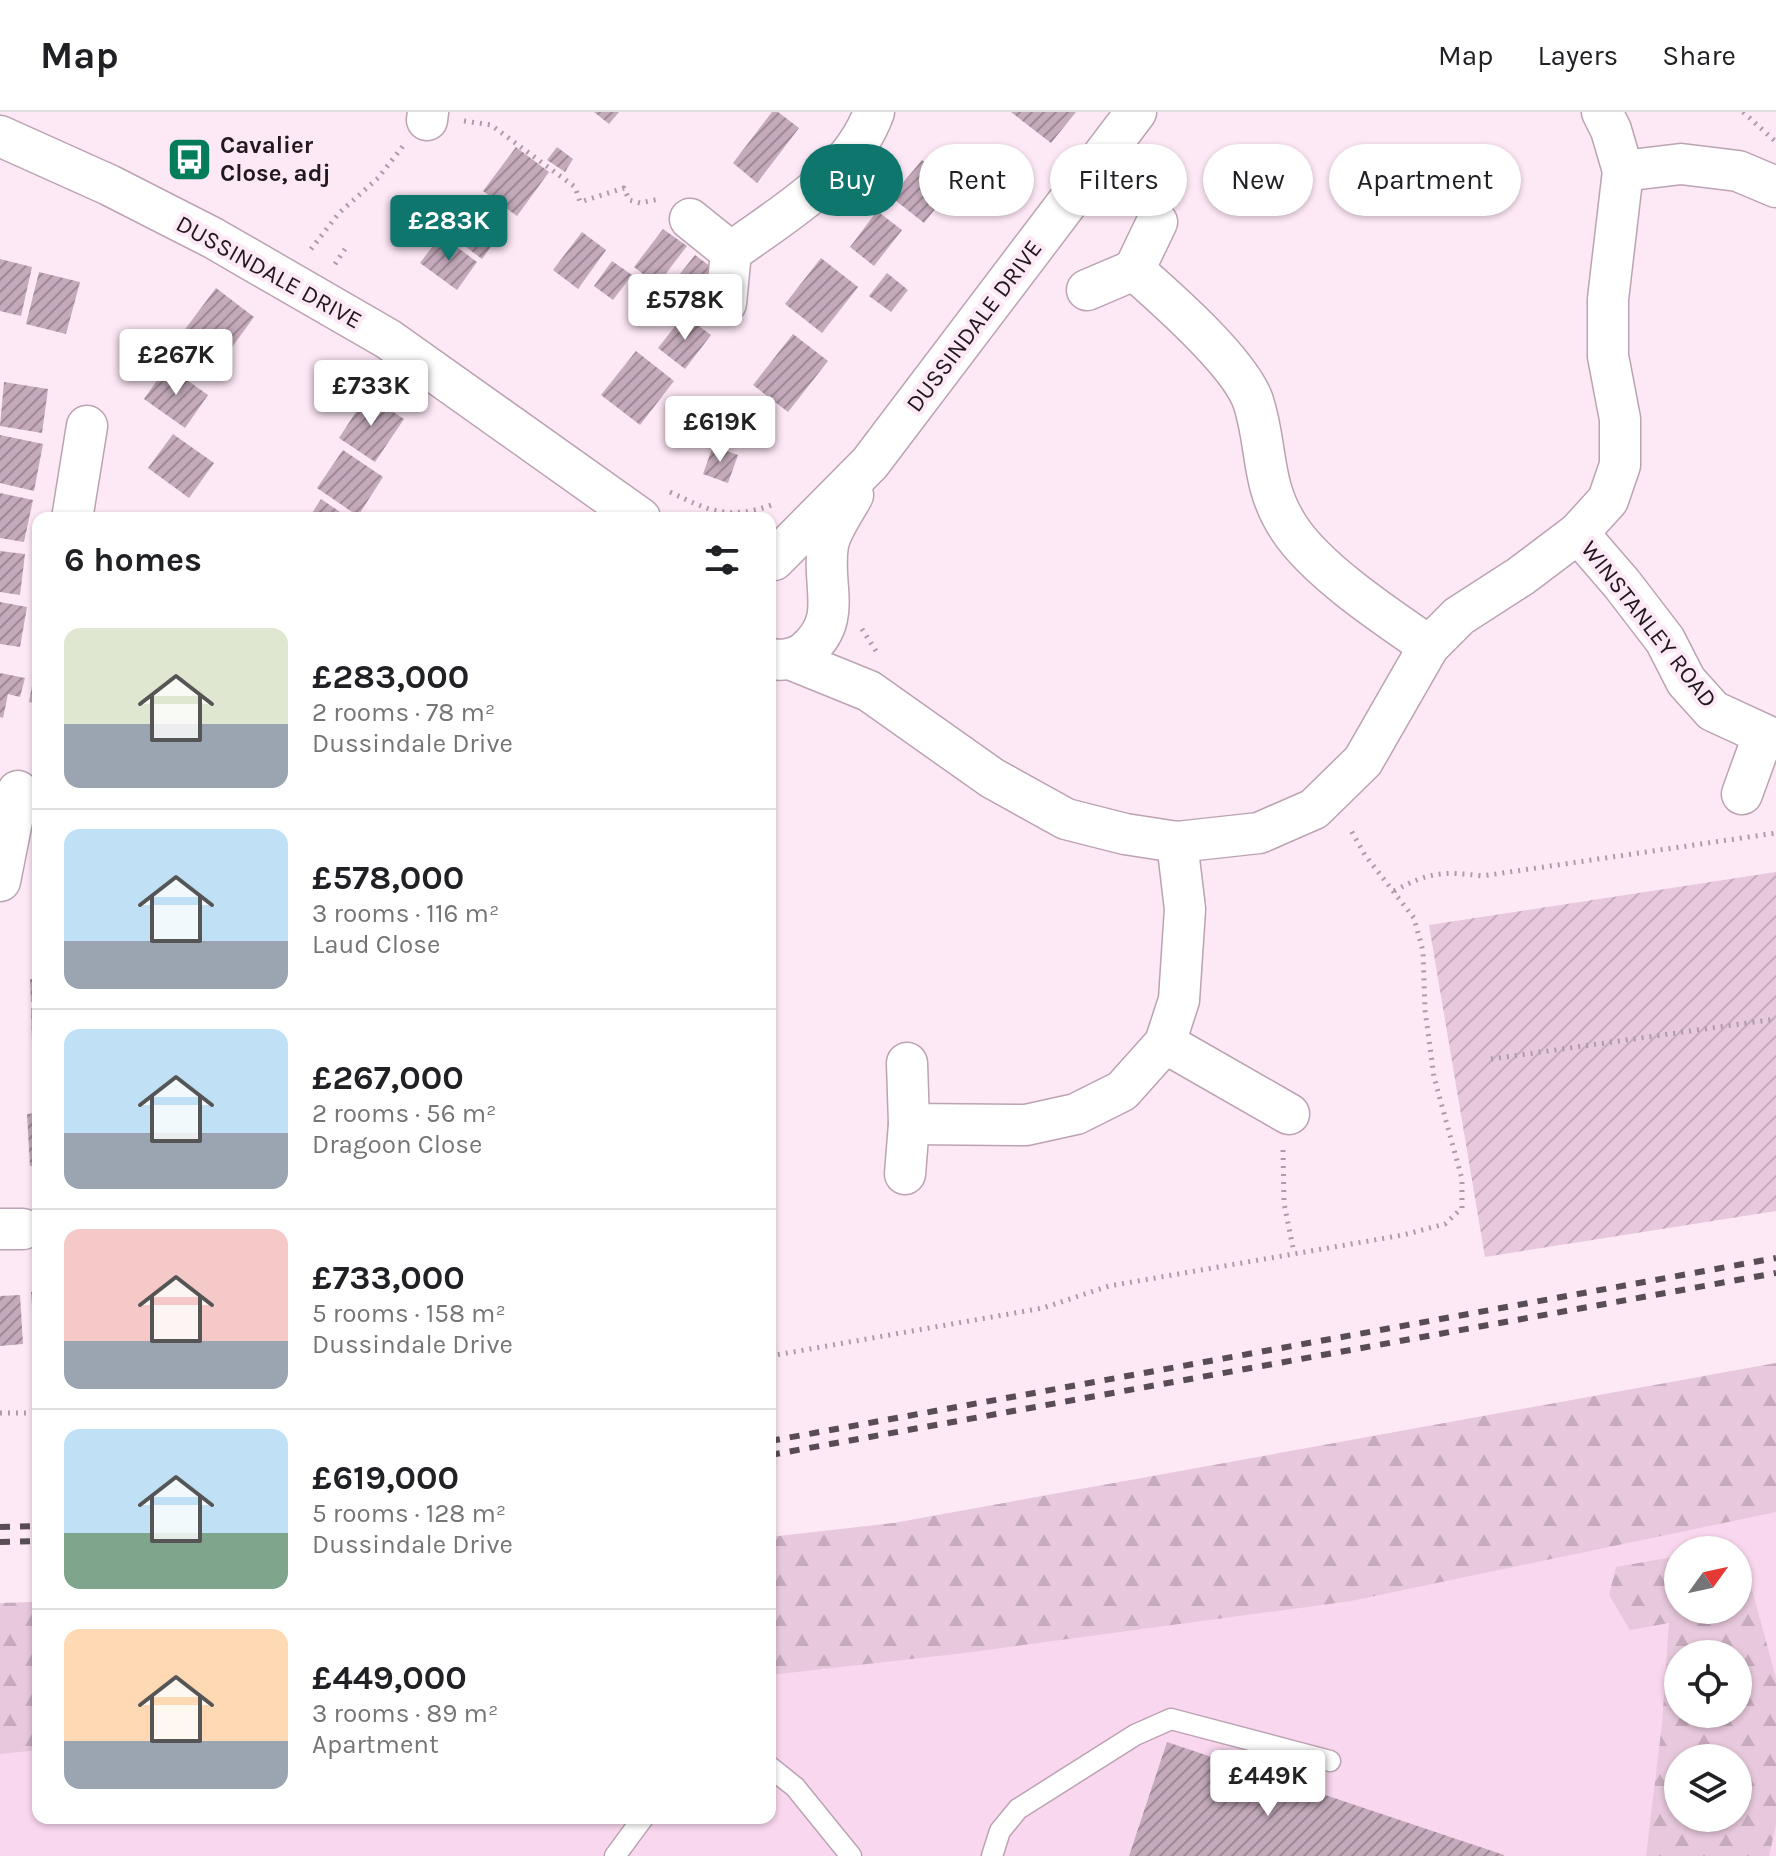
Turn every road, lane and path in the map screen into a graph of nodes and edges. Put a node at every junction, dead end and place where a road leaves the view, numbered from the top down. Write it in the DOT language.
graph roads {
  1 [pos="874,112"];
  2 [pos="1136,112"];
  3 [pos="1602,112"];
  4 [pos="1743,112"];
  5 [pos="428,116"];
  6 [pos="0,136"];
  7 [pos="1776,142"];
  8 [pos="1623,171"];
  9 [pos="1776,187"];
  10 [pos="690,219"];
  11 [pos="1157,222"];
  12 [pos="311,249"];
  13 [pos="345,249"];
  14 [pos="731,252"];
  15 [pos="335,264"];
  16 [pos="1134,270"];
  17 [pos="1087,290"];
  18 [pos="726,303"];
  19 [pos="87,426"];
  20 [pos="870,463"];
  21 [pos="782,501"];
  22 [pos="652,504"];
  23 [pos="81,512"];
  24 [pos="1578,533"];
  25 [pos="776,556"];
  26 [pos="776,560"];
  27 [pos="839,612"];
  28 [pos="1429,646"];
  29 [pos="777,661"];
  30 [pos="877,675"];
  31 [pos="1770,738"];
  32 [pos="18,791"];
  33 [pos="1742,794"];
  34 [pos="1328,797"];
  35 [pos="1776,833"];
  36 [pos="23,842"];
  37 [pos="1177,842"];
  38 [pos="0,881"];
  39 [pos="1394,891"];
  40 [pos="1776,1019"];
  41 [pos="1165,1043"];
  42 [pos="1491,1059"];
  43 [pos="907,1063"];
  44 [pos="1289,1114"];
  45 [pos="909,1124"];
  46 [pos="1282,1159"];
  47 [pos="905,1174"];
  48 [pos="1294,1253"];
  49 [pos="776,1355"];
  50 [pos="0,1413"];
  51 [pos="32,1413"];
  52 [pos="1330,1761"];
  53 [pos="776,1772"];
  54 [pos="639,1824"];
  55 [pos="615,1856"];
  56 [pos="851,1856"];
  57 [pos="992,1856"];
  1 -- 14 [label="street"];
  2 -- 20 [label="street, DUSSINDALE DRIVE"];
  3 -- 8 [label="street, WINSTANLEY ROAD"];
  4 -- 7 [label="path"];
  5 -- 10 [label="path"];
  5 -- 12 [label="path"];
  6 -- 22 [label="street, DUSSINDALE DRIVE"];
  8 -- 9 [label="street"];
  8 -- 24 [label="street, WINSTANLEY ROAD"];
  10 -- 14 [label="street"];
  11 -- 16 [label="street"];
  13 -- 15 [label="path"];
  14 -- 18 [label="street"];
  16 -- 17 [label="street"];
  16 -- 28 [label="street"];
  19 -- 23 [label="street"];
  20 -- 25 [label="street, DUSSINDALE DRIVE"];
  20 -- 27 [label="street, DUSSINDALE DRIVE"];
  21 -- 22 [label="path"];
  24 -- 28 [label="street, WINSTANLEY ROAD"];
  24 -- 31 [label="street, WINSTANLEY ROAD"];
  26 -- 27 [label="street, DUSSINDALE DRIVE"];
  27 -- 29 [label="street, DUSSINDALE DRIVE"];
  27 -- 30 [label="path"];
  27 -- 30 [label="street, WINSTANLEY ROAD"];
  28 -- 34 [label="street, WINSTANLEY ROAD"];
  29 -- 30 [label="street, WINSTANLEY ROAD"];
  30 -- 37 [label="street, WINSTANLEY ROAD"];
  31 -- 33 [label="street, WINSTANLEY ROAD"];
  32 -- 36 [label="street"];
  34 -- 37 [label="street, WINSTANLEY ROAD"];
  34 -- 39 [label="path"];
  35 -- 39 [label="path"];
  36 -- 38 [label="street"];
  37 -- 41 [label="street"];
  39 -- 48 [label="path"];
  40 -- 42 [label="path"];
  41 -- 44 [label="street"];
  41 -- 45 [label="street"];
  43 -- 45 [label="street"];
  45 -- 47 [label="street"];
  46 -- 48 [label="path"];
  48 -- 49 [label="path"];
  50 -- 51 [label="path"];
  52 -- 57 [label="lane"];
  53 -- 56 [label="lane"];
  54 -- 55 [label="lane"];
}
